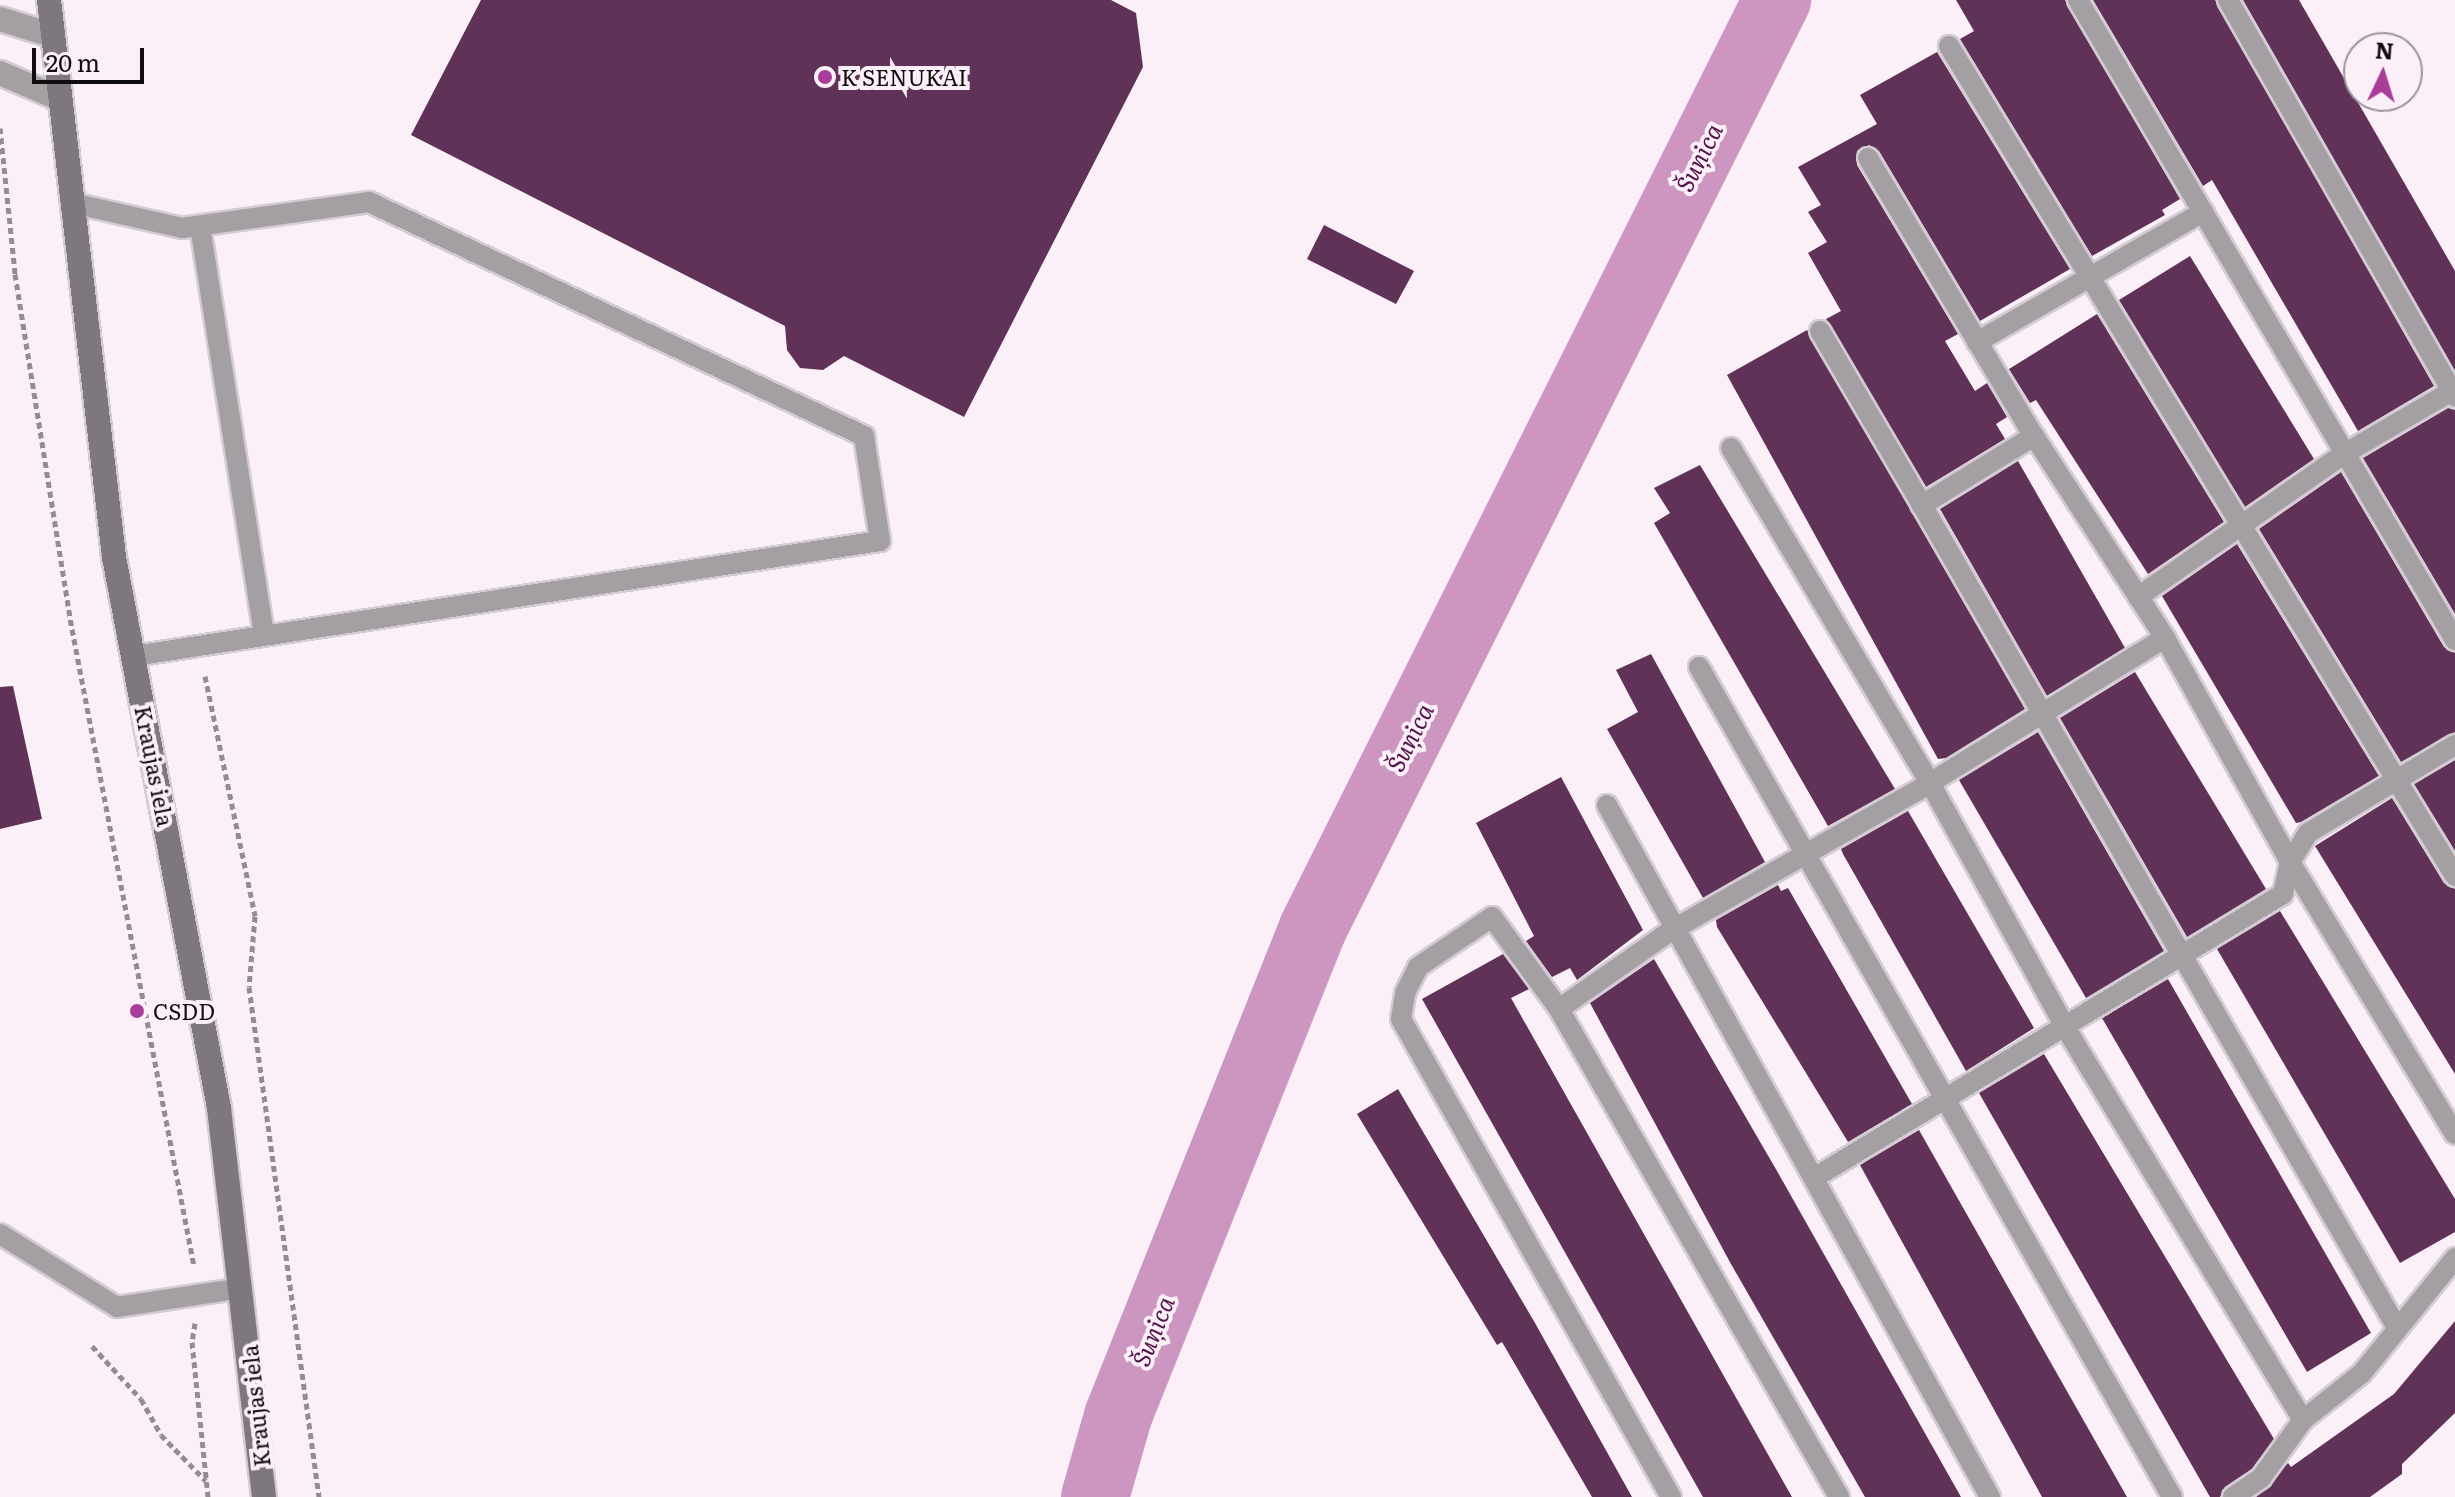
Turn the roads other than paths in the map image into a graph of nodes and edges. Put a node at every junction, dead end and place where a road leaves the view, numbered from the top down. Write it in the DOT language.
graph roads {
  1 [pos="49,0"];
  2 [pos="2078,0"];
  3 [pos="2228,0"];
  4 [pos="0,19"];
  5 [pos="51,35"];
  6 [pos="1949,46"];
  7 [pos="0,73"];
  8 [pos="60,99"];
  9 [pos="1868,158"];
  10 [pos="72,203"];
  11 [pos="2203,212"];
  12 [pos="200,226"];
  13 [pos="2091,276"];
  14 [pos="1820,331"];
  15 [pos="1977,342"];
  16 [pos="2454,394"];
  17 [pos="2034,436"];
  18 [pos="1731,448"];
  19 [pos="2344,454"];
  20 [pos="1922,505"];
  21 [pos="2242,527"];
  22 [pos="2138,597"];
  23 [pos="264,635"];
  24 [pos="2165,638"];
  25 [pos="2455,640"];
  26 [pos="134,656"];
  27 [pos="1699,667"];
  28 [pos="2044,711"];
  29 [pos="2455,745"];
  30 [pos="2396,781"];
  31 [pos="1930,783"];
  32 [pos="1607,805"];
  33 [pos="1807,854"];
  34 [pos="2290,862"];
  35 [pos="2455,876"];
  36 [pos="1672,930"];
  37 [pos="2187,957"];
  38 [pos="1559,1009"];
  39 [pos="2065,1027"];
  40 [pos="1946,1099"];
  41 [pos="2455,1134"];
  42 [pos="1814,1178"];
  43 [pos="0,1234"];
  44 [pos="2455,1258"];
  45 [pos="242,1288"];
  46 [pos="2396,1326"];
  47 [pos="2303,1420"];
  48 [pos="264,1497"];
  49 [pos="1671,1497"];
  50 [pos="1839,1497"];
  51 [pos="1990,1497"];
  52 [pos="2172,1497"];
  53 [pos="2233,1497"];
  1 -- 5 [label="street, Kraujas iela"];
  2 -- 11 [label="lane"];
  3 -- 16 [label="lane"];
  4 -- 5 [label="street"];
  5 -- 8 [label="street, Kraujas iela"];
  6 -- 13 [label="lane"];
  7 -- 8 [label="street"];
  8 -- 10 [label="street, Kraujas iela"];
  9 -- 15 [label="lane"];
  10 -- 12 [label="lane"];
  10 -- 26 [label="street, Kraujas iela"];
  11 -- 13 [label="lane"];
  11 -- 19 [label="lane"];
  12 -- 23 [label="lane"];
  12 -- 23 [label="lane"];
  13 -- 15 [label="lane"];
  13 -- 21 [label="lane"];
  14 -- 20 [label="lane"];
  15 -- 17 [label="lane"];
  16 -- 19 [label="lane"];
  17 -- 20 [label="lane"];
  17 -- 22 [label="lane"];
  18 -- 31 [label="lane"];
  19 -- 21 [label="lane"];
  19 -- 25 [label="lane"];
  20 -- 28 [label="lane"];
  21 -- 22 [label="lane"];
  21 -- 30 [label="lane"];
  22 -- 24 [label="lane"];
  23 -- 26 [label="lane"];
  24 -- 28 [label="lane"];
  24 -- 34 [label="lane"];
  26 -- 45 [label="street, Kraujas iela"];
  27 -- 33 [label="lane"];
  28 -- 31 [label="lane"];
  28 -- 37 [label="lane"];
  29 -- 30 [label="lane"];
  30 -- 34 [label="lane"];
  30 -- 35 [label="lane"];
  31 -- 33 [label="lane"];
  31 -- 39 [label="lane"];
  32 -- 36 [label="lane"];
  33 -- 36 [label="lane"];
  33 -- 40 [label="lane"];
  34 -- 37 [label="lane"];
  34 -- 41 [label="lane"];
  36 -- 38 [label="lane"];
  36 -- 42 [label="lane"];
  37 -- 39 [label="lane"];
  37 -- 46 [label="lane"];
  38 -- 49 [label="lane"];
  38 -- 50 [label="lane"];
  39 -- 40 [label="lane"];
  39 -- 47 [label="lane"];
  40 -- 42 [label="lane"];
  40 -- 52 [label="lane"];
  42 -- 51 [label="lane"];
  43 -- 45 [label="lane"];
  44 -- 46 [label="lane"];
  45 -- 48 [label="street, Kraujas iela"];
  46 -- 47 [label="lane"];
  47 -- 53 [label="lane"];
}
